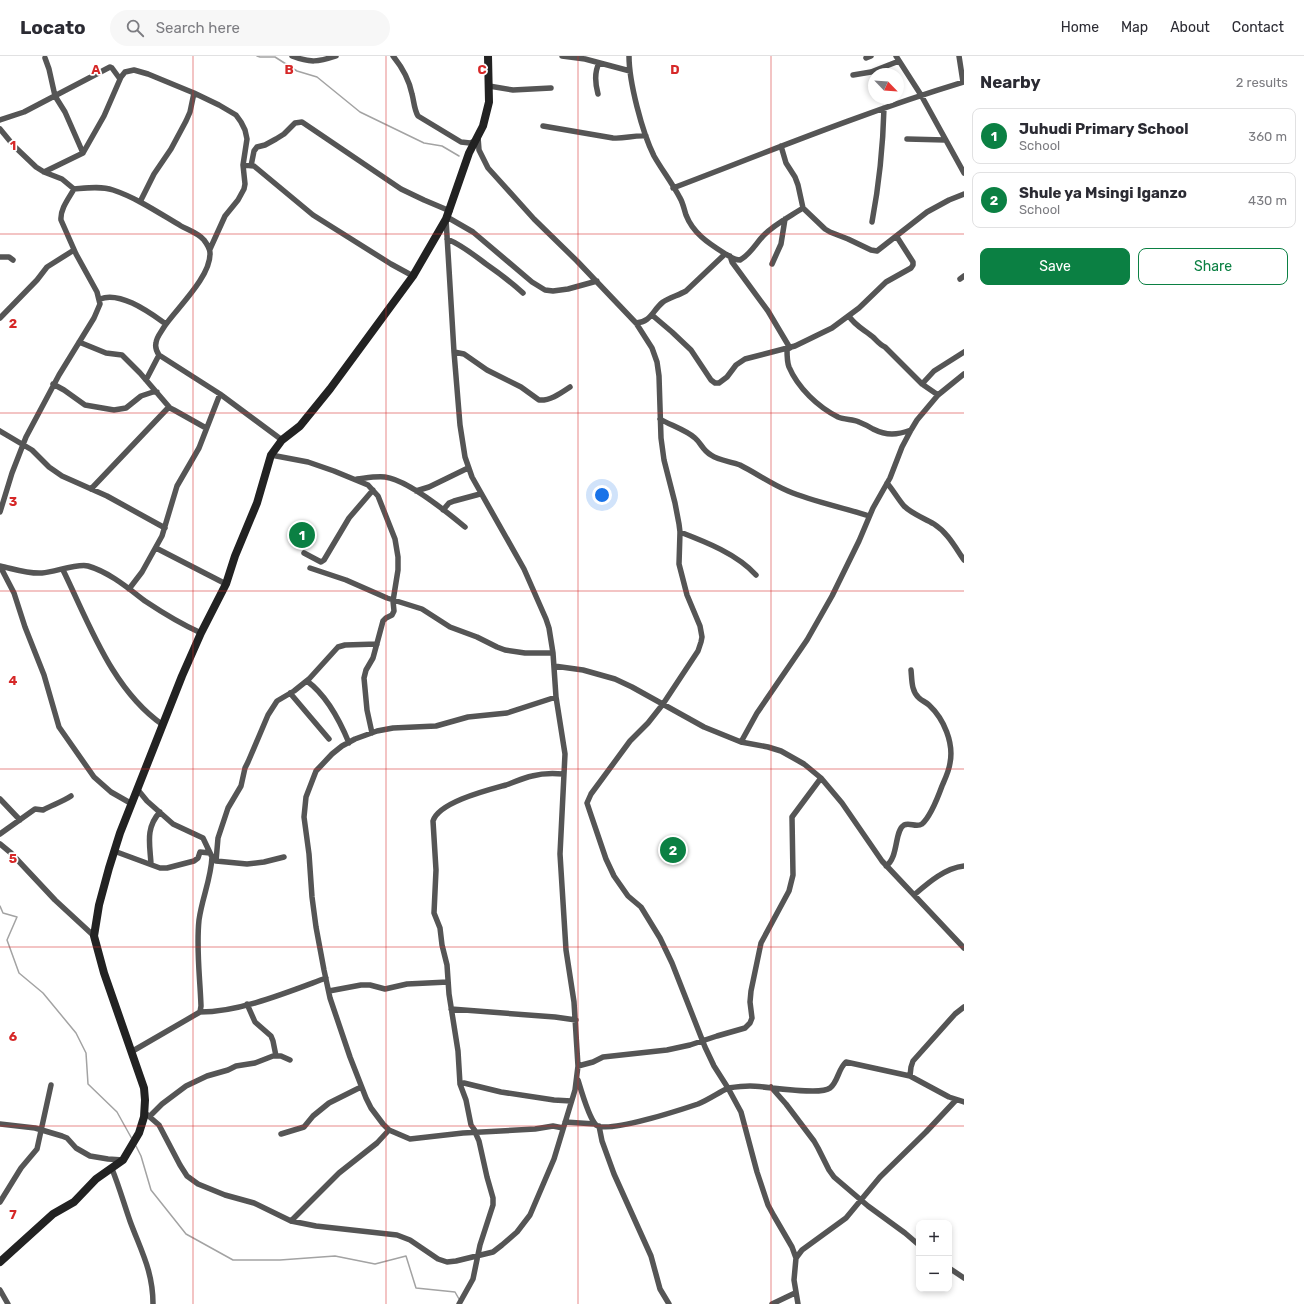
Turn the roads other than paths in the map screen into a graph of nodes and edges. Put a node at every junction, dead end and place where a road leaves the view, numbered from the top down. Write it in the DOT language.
graph roads {
  1 [pos="292,56"];
  2 [pos="336,56"];
  3 [pos="393,56"];
  4 [pos="488,56"];
  5 [pos="562,56"];
  6 [pos="629,56"];
  7 [pos="959,56"];
  8 [pos="45,58"];
  9 [pos="898,58"];
  10 [pos="599,63"];
  11 [pos="630,71"];
  12 [pos="853,76"];
  13 [pos="120,80"];
  14 [pos="963,82"];
  15 [pos="489,86"];
  16 [pos="551,88"];
  17 [pos="194,93"];
  18 [pos="598,94"];
  19 [pos="921,95"];
  20 [pos="55,96"];
  21 [pos="884,108"];
  22 [pos="0,120"];
  23 [pos="483,126"];
  24 [pos="543,126"];
  25 [pos="0,129"];
  26 [pos="646,136"];
  27 [pos="907,140"];
  28 [pos="945,140"];
  29 [pos="475,141"];
  30 [pos="781,146"];
  31 [pos="83,153"];
  32 [pos="243,165"];
  33 [pos="251,166"];
  34 [pos="44,172"];
  35 [pos="964,173"];
  36 [pos="673,188"];
  37 [pos="74,189"];
  38 [pos="964,194"];
  39 [pos="140,202"];
  40 [pos="802,208"];
  41 [pos="448,216"];
  42 [pos="785,219"];
  43 [pos="872,222"];
  44 [pos="897,237"];
  45 [pos="447,239"];
  46 [pos="210,249"];
  47 [pos="74,250"];
  48 [pos="728,255"];
  49 [pos="0,257"];
  50 [pos="13,260"];
  51 [pos="772,264"];
  52 [pos="413,276"];
  53 [pos="597,282"];
  54 [pos="522,293"];
  55 [pos="99,298"];
  56 [pos="652,315"];
  57 [pos="849,316"];
  58 [pos="0,318"];
  59 [pos="636,323"];
  60 [pos="166,324"];
  61 [pos="79,342"];
  62 [pos="789,348"];
  63 [pos="454,352"];
  64 [pos="964,352"];
  65 [pos="158,355"];
  66 [pos="964,374"];
  67 [pos="146,380"];
  68 [pos="53,384"];
  69 [pos="922,384"];
  70 [pos="570,388"];
  71 [pos="157,392"];
  72 [pos="220,394"];
  73 [pos="938,395"];
  74 [pos="170,408"];
  75 [pos="660,419"];
  76 [pos="206,428"];
  77 [pos="911,430"];
  78 [pos="0,431"];
  79 [pos="282,440"];
  80 [pos="22,444"];
  81 [pos="270,455"];
  82 [pos="468,468"];
  83 [pos="355,479"];
  84 [pos="888,483"];
  85 [pos="91,488"];
  86 [pos="373,490"];
  87 [pos="416,491"];
  88 [pos="3,492"];
  89 [pos="480,494"];
  90 [pos="443,510"];
  91 [pos="0,512"];
  92 [pos="869,516"];
  93 [pos="465,527"];
  94 [pos="165,528"];
  95 [pos="680,532"];
  96 [pos="156,548"];
  97 [pos="304,554"];
  98 [pos="964,560"];
  99 [pos="0,566"];
  100 [pos="310,568"];
  101 [pos="63,570"];
  102 [pos="756,575"];
  103 [pos="226,584"];
  104 [pos="130,589"];
  105 [pos="393,601"];
  106 [pos="201,633"];
  107 [pos="376,644"];
  108 [pos="553,653"];
  109 [pos="554,666"];
  110 [pos="911,670"];
  111 [pos="307,681"];
  112 [pos="290,693"];
  113 [pos="556,698"];
  114 [pos="663,704"];
  115 [pos="163,725"];
  116 [pos="372,733"];
  117 [pos="329,739"];
  118 [pos="741,742"];
  119 [pos="349,743"];
  120 [pos="563,774"];
  121 [pos="821,778"];
  122 [pos="138,790"];
  123 [pos="71,796"];
  124 [pos="0,799"];
  125 [pos="132,804"];
  126 [pos="160,812"];
  127 [pos="20,820"];
  128 [pos="0,834"];
  129 [pos="0,844"];
  130 [pos="114,851"];
  131 [pos="213,857"];
  132 [pos="284,857"];
  133 [pos="151,864"];
  134 [pos="886,866"];
  135 [pos="964,866"];
  136 [pos="914,895"];
  137 [pos="94,936"];
  138 [pos="964,948"];
  139 [pos="326,978"];
  140 [pos="448,982"];
  141 [pos="329,992"];
  142 [pos="247,1004"];
  143 [pos="964,1006"];
  144 [pos="451,1009"];
  145 [pos="200,1012"];
  146 [pos="576,1020"];
  147 [pos="703,1041"];
  148 [pos="131,1052"];
  149 [pos="276,1056"];
  150 [pos="290,1060"];
  151 [pos="578,1066"];
  152 [pos="910,1076"];
  153 [pos="577,1077"];
  154 [pos="460,1084"];
  155 [pos="51,1085"];
  156 [pos="361,1087"];
  157 [pos="772,1087"];
  158 [pos="728,1088"];
  159 [pos="571,1100"];
  160 [pos="956,1100"];
  161 [pos="964,1102"];
  162 [pos="147,1114"];
  163 [pos="0,1124"];
  164 [pos="564,1125"];
  165 [pos="597,1125"];
  166 [pos="42,1130"];
  167 [pos="389,1130"];
  168 [pos="476,1132"];
  169 [pos="281,1134"];
  170 [pos="123,1160"];
  171 [pos="112,1169"];
  172 [pos="861,1200"];
  173 [pos="0,1202"];
  174 [pos="291,1221"];
  175 [pos="916,1242"];
  176 [pos="478,1256"];
  177 [pos="796,1258"];
  178 [pos="0,1262"];
  179 [pos="952,1270"];
  180 [pos="964,1278"];
  181 [pos="0,1290"];
  182 [pos="795,1293"];
  183 [pos="8,1304"];
  184 [pos="153,1304"];
  185 [pos="459,1304"];
  186 [pos="669,1304"];
  187 [pos="772,1304"];
  188 [pos="798,1304"];
  1 -- 2 [label="street"];
  3 -- 29 [label="street"];
  4 -- 15 [label="street"];
  5 -- 10 [label="street"];
  6 -- 11 [label="street"];
  7 -- 14 [label="street"];
  8 -- 20 [label="street"];
  9 -- 12 [label="street"];
  9 -- 19 [label="street"];
  10 -- 11 [label="street"];
  10 -- 18 [label="street"];
  11 -- 26 [label="street"];
  13 -- 17 [label="street"];
  13 -- 20 [label="street"];
  13 -- 31 [label="street"];
  14 -- 19 [label="street"];
  15 -- 16 [label="street"];
  15 -- 23 [label="street"];
  17 -- 32 [label="street"];
  17 -- 39 [label="street"];
  19 -- 21 [label="street"];
  19 -- 28 [label="street"];
  20 -- 22 [label="street"];
  20 -- 31 [label="street"];
  21 -- 30 [label="street"];
  21 -- 43 [label="street"];
  23 -- 29 [label="street"];
  23 -- 53 [label="street"];
  24 -- 26 [label="street"];
  25 -- 34 [label="street"];
  26 -- 36 [label="street"];
  27 -- 28 [label="street"];
  28 -- 35 [label="street"];
  29 -- 41 [label="street"];
  30 -- 36 [label="street"];
  30 -- 40 [label="street"];
  31 -- 34 [label="street"];
  32 -- 33 [label="street"];
  32 -- 46 [label="street"];
  33 -- 41 [label="street"];
  33 -- 52 [label="street"];
  34 -- 37 [label="street"];
  36 -- 48 [label="street"];
  37 -- 39 [label="street"];
  37 -- 47 [label="street"];
  38 -- 44 [label="street"];
  39 -- 46 [label="street"];
  40 -- 42 [label="street"];
  40 -- 44 [label="street"];
  41 -- 45 [label="street"];
  41 -- 52 [label="street"];
  41 -- 53 [label="street"];
  42 -- 48 [label="street"];
  42 -- 51 [label="street"];
  44 -- 57 [label="street"];
  45 -- 54 [label="street"];
  45 -- 63 [label="street"];
  46 -- 60 [label="street"];
  47 -- 55 [label="street"];
  47 -- 58 [label="street"];
  48 -- 56 [label="street"];
  48 -- 62 [label="street"];
  49 -- 50 [label="street"];
  52 -- 79 [label="street"];
  53 -- 59 [label="street"];
  55 -- 60 [label="street"];
  55 -- 61 [label="street"];
  56 -- 59 [label="street"];
  56 -- 62 [label="street"];
  57 -- 62 [label="street"];
  57 -- 69 [label="street"];
  59 -- 75 [label="street"];
  60 -- 65 [label="street"];
  61 -- 67 [label="street"];
  61 -- 68 [label="street"];
  62 -- 77 [label="street"];
  63 -- 70 [label="street"];
  63 -- 82 [label="street"];
  64 -- 69 [label="street"];
  65 -- 67 [label="street"];
  65 -- 72 [label="street"];
  66 -- 73 [label="street"];
  67 -- 71 [label="street"];
  68 -- 71 [label="street"];
  68 -- 80 [label="street"];
  69 -- 73 [label="street"];
  71 -- 74 [label="street"];
  72 -- 76 [label="street"];
  72 -- 79 [label="street"];
  73 -- 77 [label="street"];
  74 -- 76 [label="street"];
  74 -- 85 [label="street"];
  75 -- 92 [label="street"];
  75 -- 95 [label="street"];
  76 -- 94 [label="street"];
  77 -- 84 [label="street"];
  78 -- 80 [label="street"];
  79 -- 81 [label="street"];
  80 -- 85 [label="street"];
  80 -- 88 [label="street"];
  81 -- 83 [label="street"];
  81 -- 103 [label="street"];
  82 -- 87 [label="street"];
  82 -- 89 [label="street"];
  83 -- 86 [label="street"];
  83 -- 87 [label="street"];
  84 -- 92 [label="street"];
  84 -- 98 [label="street"];
  85 -- 94 [label="street"];
  86 -- 97 [label="street"];
  86 -- 105 [label="street"];
  87 -- 90 [label="street"];
  88 -- 91 [label="street"];
  89 -- 90 [label="street"];
  89 -- 108 [label="street"];
  90 -- 93 [label="street"];
  92 -- 118 [label="street"];
  94 -- 96 [label="street"];
  95 -- 102 [label="street"];
  95 -- 114 [label="street"];
  96 -- 103 [label="street"];
  96 -- 104 [label="street"];
  99 -- 101 [label="street"];
  99 -- 125 [label="street"];
  100 -- 105 [label="street"];
  101 -- 104 [label="street"];
  101 -- 115 [label="street"];
  103 -- 106 [label="street"];
  104 -- 106 [label="street"];
  105 -- 107 [label="street"];
  105 -- 108 [label="street"];
  106 -- 115 [label="street"];
  107 -- 111 [label="street"];
  107 -- 116 [label="street"];
  108 -- 109 [label="street"];
  109 -- 113 [label="street"];
  109 -- 114 [label="street"];
  110 -- 134 [label="street"];
  111 -- 112 [label="street"];
  111 -- 119 [label="street"];
  112 -- 117 [label="street"];
  112 -- 131 [label="street"];
  113 -- 116 [label="street"];
  113 -- 120 [label="street"];
  114 -- 118 [label="street"];
  114 -- 147 [label="street"];
  115 -- 122 [label="street"];
  116 -- 119 [label="street"];
  118 -- 121 [label="street"];
  119 -- 139 [label="street"];
  120 -- 140 [label="street"];
  120 -- 146 [label="street"];
  121 -- 134 [label="street"];
  121 -- 147 [label="street"];
  122 -- 125 [label="street"];
  122 -- 126 [label="street"];
  123 -- 127 [label="street"];
  124 -- 127 [label="street"];
  125 -- 130 [label="street"];
  126 -- 131 [label="street"];
  126 -- 133 [label="street"];
  127 -- 128 [label="street"];
  129 -- 137 [label="street"];
  130 -- 133 [label="street"];
  130 -- 137 [label="street"];
  131 -- 132 [label="street"];
  131 -- 133 [label="street"];
  131 -- 145 [label="street"];
  134 -- 136 [label="street"];
  135 -- 136 [label="street"];
  136 -- 138 [label="street"];
  137 -- 148 [label="street"];
  139 -- 141 [label="street"];
  139 -- 142 [label="street"];
  140 -- 141 [label="street"];
  140 -- 144 [label="street"];
  141 -- 156 [label="street"];
  142 -- 145 [label="street"];
  142 -- 149 [label="street"];
  143 -- 152 [label="street"];
  144 -- 146 [label="street"];
  144 -- 154 [label="street"];
  145 -- 148 [label="street"];
  146 -- 151 [label="street"];
  147 -- 151 [label="street"];
  147 -- 158 [label="street"];
  148 -- 162 [label="street"];
  149 -- 150 [label="street"];
  149 -- 162 [label="street"];
  151 -- 153 [label="street"];
  152 -- 157 [label="street"];
  152 -- 160 [label="street"];
  153 -- 159 [label="street"];
  153 -- 165 [label="street"];
  154 -- 159 [label="street"];
  154 -- 168 [label="street"];
  155 -- 166 [label="street"];
  156 -- 167 [label="street"];
  156 -- 169 [label="street"];
  157 -- 158 [label="street"];
  157 -- 172 [label="street"];
  158 -- 165 [label="street"];
  158 -- 177 [label="street"];
  159 -- 164 [label="street"];
  160 -- 161 [label="street"];
  160 -- 172 [label="street"];
  162 -- 170 [label="street"];
  162 -- 174 [label="street"];
  163 -- 166 [label="street"];
  164 -- 165 [label="street"];
  164 -- 168 [label="street"];
  164 -- 176 [label="street"];
  165 -- 186 [label="street"];
  166 -- 170 [label="street"];
  166 -- 173 [label="street"];
  167 -- 168 [label="street"];
  167 -- 174 [label="street"];
  168 -- 176 [label="street"];
  170 -- 171 [label="street"];
  171 -- 178 [label="street"];
  171 -- 184 [label="street"];
  172 -- 175 [label="street"];
  172 -- 177 [label="street"];
  174 -- 176 [label="street"];
  176 -- 185 [label="street"];
  177 -- 182 [label="street"];
  179 -- 180 [label="street"];
  181 -- 183 [label="street"];
  182 -- 187 [label="street"];
  182 -- 188 [label="street"];
}
